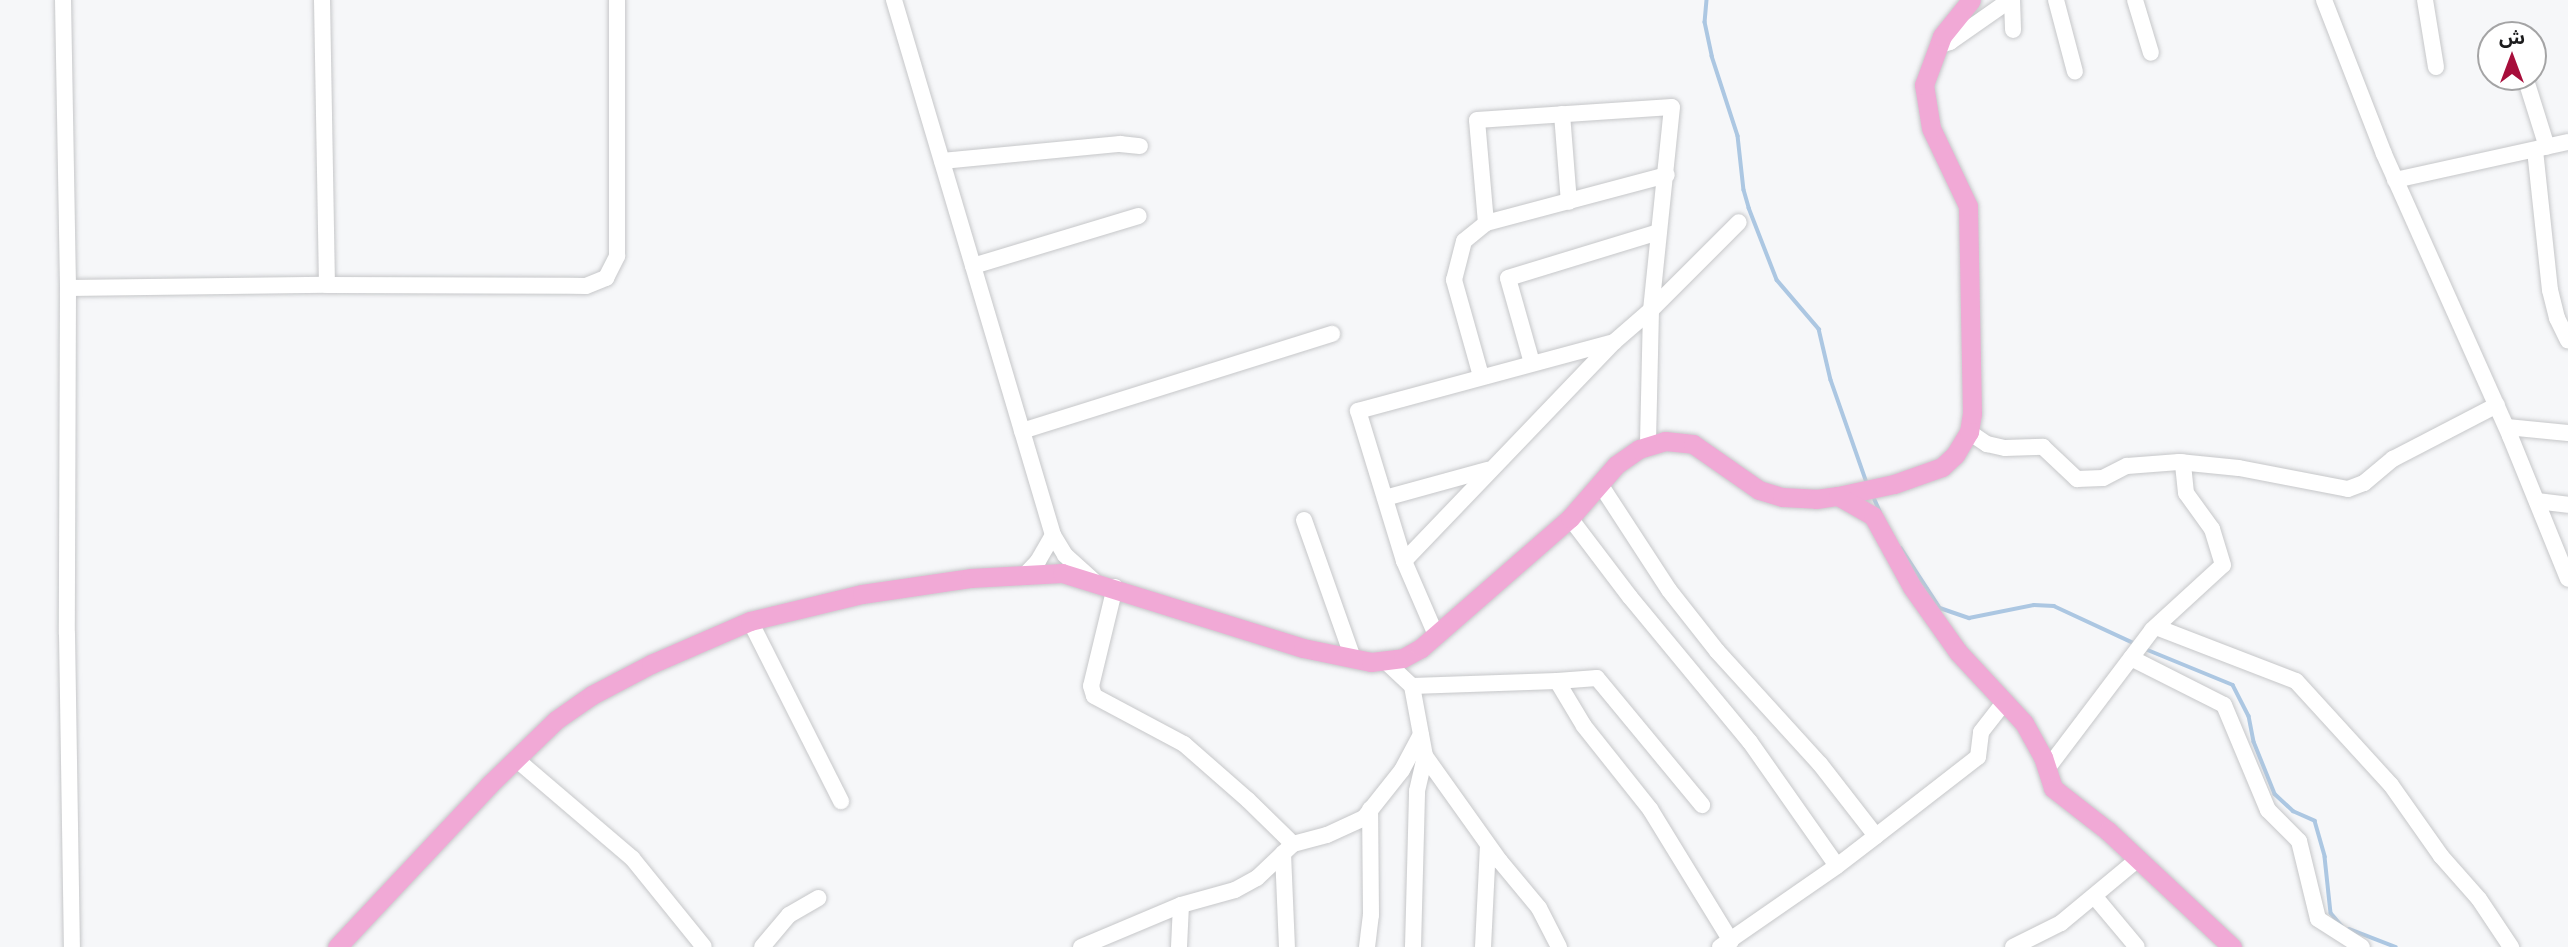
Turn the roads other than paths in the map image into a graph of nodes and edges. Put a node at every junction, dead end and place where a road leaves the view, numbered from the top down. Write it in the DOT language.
graph roads {
  1 [pos="63,0"];
  2 [pos="322,0"];
  3 [pos="617,0"];
  4 [pos="894,0"];
  5 [pos="1970,0"];
  6 [pos="2011,0"];
  7 [pos="2056,0"];
  8 [pos="2135,0"];
  9 [pos="2324,0"];
  10 [pos="2425,0"];
  11 [pos="2013,30"];
  12 [pos="1938,46"];
  13 [pos="2151,53"];
  14 [pos="2436,67"];
  15 [pos="2075,72"];
  16 [pos="2528,91"];
  17 [pos="1562,114"];
  18 [pos="2568,142"];
  19 [pos="1140,146"];
  20 [pos="2541,149"];
  21 [pos="942,162"];
  22 [pos="1667,175"];
  23 [pos="2395,180"];
  24 [pos="1569,202"];
  25 [pos="1139,216"];
  26 [pos="1739,222"];
  27 [pos="1486,223"];
  28 [pos="1658,232"];
  29 [pos="973,266"];
  30 [pos="327,285"];
  31 [pos="68,288"];
  32 [pos="1651,310"];
  33 [pos="1332,334"];
  34 [pos="2568,341"];
  35 [pos="1614,342"];
  36 [pos="1532,363"];
  37 [pos="1480,376"];
  38 [pos="2497,405"];
  39 [pos="2507,427"];
  40 [pos="1022,431"];
  41 [pos="1969,432"];
  42 [pos="2568,433"];
  43 [pos="1648,446"];
  44 [pos="2183,462"];
  45 [pos="1490,470"];
  46 [pos="1600,484"];
  47 [pos="1839,496"];
  48 [pos="1385,498"];
  49 [pos="2537,501"];
  50 [pos="2568,505"];
  51 [pos="1570,518"];
  52 [pos="1304,520"];
  53 [pos="1053,535"];
  54 [pos="1404,561"];
  55 [pos="1025,575"];
  56 [pos="2568,579"];
  57 [pos="1093,580"];
  58 [pos="1115,587"];
  59 [pos="750,621"];
  60 [pos="2156,627"];
  61 [pos="1436,635"];
  62 [pos="2137,650"];
  63 [pos="1353,658"];
  64 [pos="1384,660"];
  65 [pos="1557,681"];
  66 [pos="1412,686"];
  67 [pos="2005,701"];
  68 [pos="1421,735"];
  69 [pos="1425,756"];
  70 [pos="516,759"];
  71 [pos="2047,769"];
  72 [pos="841,802"];
  73 [pos="1702,805"];
  74 [pos="1370,809"];
  75 [pos="1877,836"];
  76 [pos="1489,845"];
  77 [pos="1288,849"];
  78 [pos="2138,859"];
  79 [pos="1837,866"];
  80 [pos="2095,897"];
  81 [pos="819,898"];
  82 [pos="1181,905"];
  83 [pos="1726,944"];
  84 [pos="72,947"];
  85 [pos="337,947"];
  86 [pos="704,947"];
  87 [pos="762,947"];
  88 [pos="1081,947"];
  89 [pos="1179,947"];
  90 [pos="1287,947"];
  91 [pos="1367,947"];
  92 [pos="1413,947"];
  93 [pos="1483,947"];
  94 [pos="1559,947"];
  95 [pos="2012,947"];
  96 [pos="2137,947"];
  97 [pos="2232,947"];
  98 [pos="2362,947"];
  99 [pos="2511,947"];
  1 -- 31 [label="street"];
  2 -- 30 [label="street"];
  3 -- 30 [label="street"];
  4 -- 21 [label="street"];
  5 -- 12 [label="main road"];
  6 -- 11 [label="street"];
  6 -- 12 [label="street"];
  7 -- 15 [label="street"];
  8 -- 13 [label="street"];
  9 -- 23 [label="street"];
  10 -- 14 [label="street"];
  12 -- 41 [label="main road"];
  16 -- 20 [label="street"];
  17 -- 22 [label="street"];
  17 -- 24 [label="street"];
  17 -- 27 [label="street"];
  18 -- 20 [label="street"];
  19 -- 21 [label="street"];
  20 -- 23 [label="street"];
  20 -- 34 [label="street"];
  21 -- 29 [label="street"];
  22 -- 24 [label="street"];
  22 -- 28 [label="street"];
  23 -- 38 [label="street"];
  24 -- 27 [label="street"];
  25 -- 29 [label="street"];
  26 -- 32 [label="street"];
  27 -- 37 [label="street"];
  28 -- 32 [label="street"];
  28 -- 36 [label="street"];
  29 -- 40 [label="street"];
  30 -- 31 [label="street"];
  31 -- 84 [label="street"];
  32 -- 35 [label="street"];
  32 -- 43 [label="street"];
  33 -- 40 [label="street"];
  35 -- 36 [label="street"];
  35 -- 45 [label="street"];
  36 -- 37 [label="street"];
  37 -- 48 [label="street"];
  38 -- 39 [label="street"];
  38 -- 44 [label="street"];
  39 -- 42 [label="street"];
  39 -- 49 [label="street"];
  40 -- 53 [label="street"];
  41 -- 44 [label="street"];
  41 -- 47 [label="main road"];
  43 -- 46 [label="main road"];
  43 -- 47 [label="main road"];
  44 -- 60 [label="street"];
  45 -- 48 [label="street"];
  45 -- 54 [label="street"];
  46 -- 51 [label="main road"];
  46 -- 75 [label="street"];
  47 -- 67 [label="main road"];
  48 -- 54 [label="street"];
  49 -- 50 [label="street"];
  49 -- 56 [label="street"];
  51 -- 61 [label="main road"];
  51 -- 79 [label="street"];
  52 -- 63 [label="street"];
  53 -- 55 [label="street"];
  53 -- 57 [label="street"];
  54 -- 61 [label="street"];
  55 -- 57 [label="main road"];
  55 -- 59 [label="main road"];
  57 -- 58 [label="main road"];
  58 -- 63 [label="main road"];
  58 -- 77 [label="street"];
  59 -- 70 [label="main road"];
  59 -- 72 [label="street"];
  60 -- 62 [label="street"];
  60 -- 99 [label="street"];
  61 -- 64 [label="main road"];
  62 -- 71 [label="street"];
  62 -- 98 [label="street"];
  63 -- 64 [label="main road"];
  64 -- 66 [label="street"];
  65 -- 66 [label="street"];
  65 -- 73 [label="street"];
  65 -- 83 [label="street"];
  66 -- 68 [label="street"];
  67 -- 71 [label="main road"];
  67 -- 75 [label="street"];
  68 -- 69 [label="street"];
  68 -- 74 [label="street"];
  69 -- 76 [label="street"];
  69 -- 92 [label="street"];
  70 -- 85 [label="main road"];
  70 -- 86 [label="street"];
  71 -- 78 [label="main road"];
  74 -- 77 [label="street"];
  74 -- 91 [label="street"];
  75 -- 79 [label="street"];
  76 -- 93 [label="street"];
  76 -- 94 [label="street"];
  77 -- 82 [label="street"];
  77 -- 90 [label="street"];
  78 -- 80 [label="street"];
  78 -- 97 [label="main road"];
  79 -- 83 [label="street"];
  80 -- 95 [label="street"];
  80 -- 96 [label="street"];
  81 -- 87 [label="street"];
  82 -- 88 [label="street"];
  82 -- 89 [label="street"];
}
